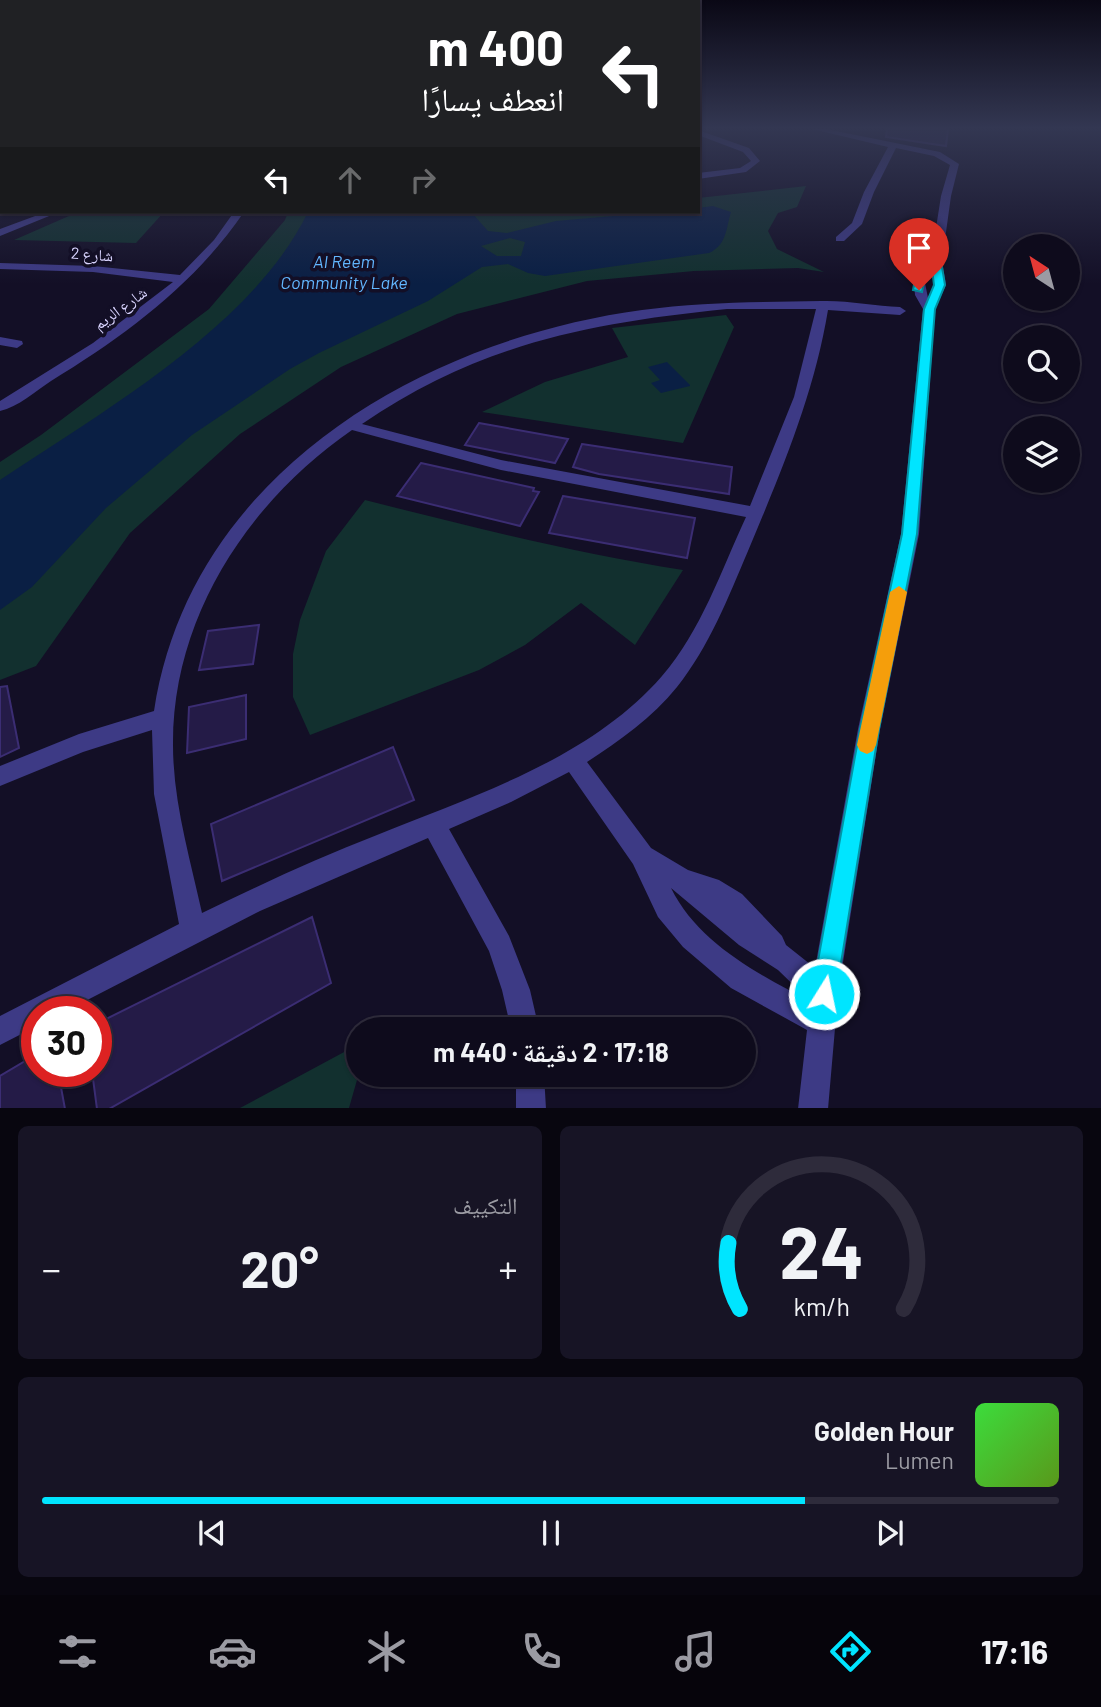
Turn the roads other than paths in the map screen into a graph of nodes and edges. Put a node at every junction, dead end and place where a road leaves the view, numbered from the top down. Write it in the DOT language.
graph roads {
  1 [pos="875,181"];
  2 [pos="950,181"];
  3 [pos="49,214"];
  4 [pos="238,214"];
  5 [pos="0,233"];
  6 [pos="840,239"];
  7 [pos="936,261"];
  8 [pos="0,266"];
  9 [pos="181,279"];
  10 [pos="823,304"];
  11 [pos="929,309"];
  12 [pos="900,311"];
  13 [pos="0,341"];
  14 [pos="17,344"];
  15 [pos="0,407"];
  16 [pos="350,425"];
  17 [pos="756,513"];
  18 [pos="164,718"];
  19 [pos="573,760"];
  20 [pos="0,776"];
  21 [pos="433,824"];
  22 [pos="642,856"];
  23 [pos="682,882"];
  24 [pos="667,908"];
  25 [pos="193,930"];
  26 [pos="824,994"];
  27 [pos="522,1017"];
  28 [pos="820,1022"];
  29 [pos="0,1031"];
  30 [pos="530,1087"];
  31 [pos="531,1108"];
  32 [pos="813,1108"];
  1 -- 6 [label="street"];
  2 -- 7 [label="street"];
  3 -- 5 [label="street"];
  4 -- 9 [label="street, شارع الريم"];
  7 -- 11 [label="street"];
  7 -- 11 [label="street"];
  8 -- 9 [label="street, شارع 2"];
  9 -- 15 [label="street, شارع الريم"];
  10 -- 12 [label="street"];
  10 -- 16 [label="street"];
  10 -- 17 [label="street"];
  11 -- 26 [label="street"];
  13 -- 14 [label="street"];
  16 -- 17 [label="street"];
  16 -- 18 [label="street"];
  17 -- 19 [label="street"];
  18 -- 20 [label="street"];
  18 -- 25 [label="street"];
  19 -- 21 [label="street"];
  19 -- 22 [label="street"];
  21 -- 25 [label="street"];
  21 -- 27 [label="street"];
  22 -- 23 [label="street"];
  22 -- 24 [label="street"];
  23 -- 24 [label="street"];
  23 -- 26 [label="street"];
  24 -- 28 [label="street"];
  25 -- 29 [label="street"];
  26 -- 28 [label="street"];
  28 -- 32 [label="street"];
  30 -- 31 [label="street"];
}
